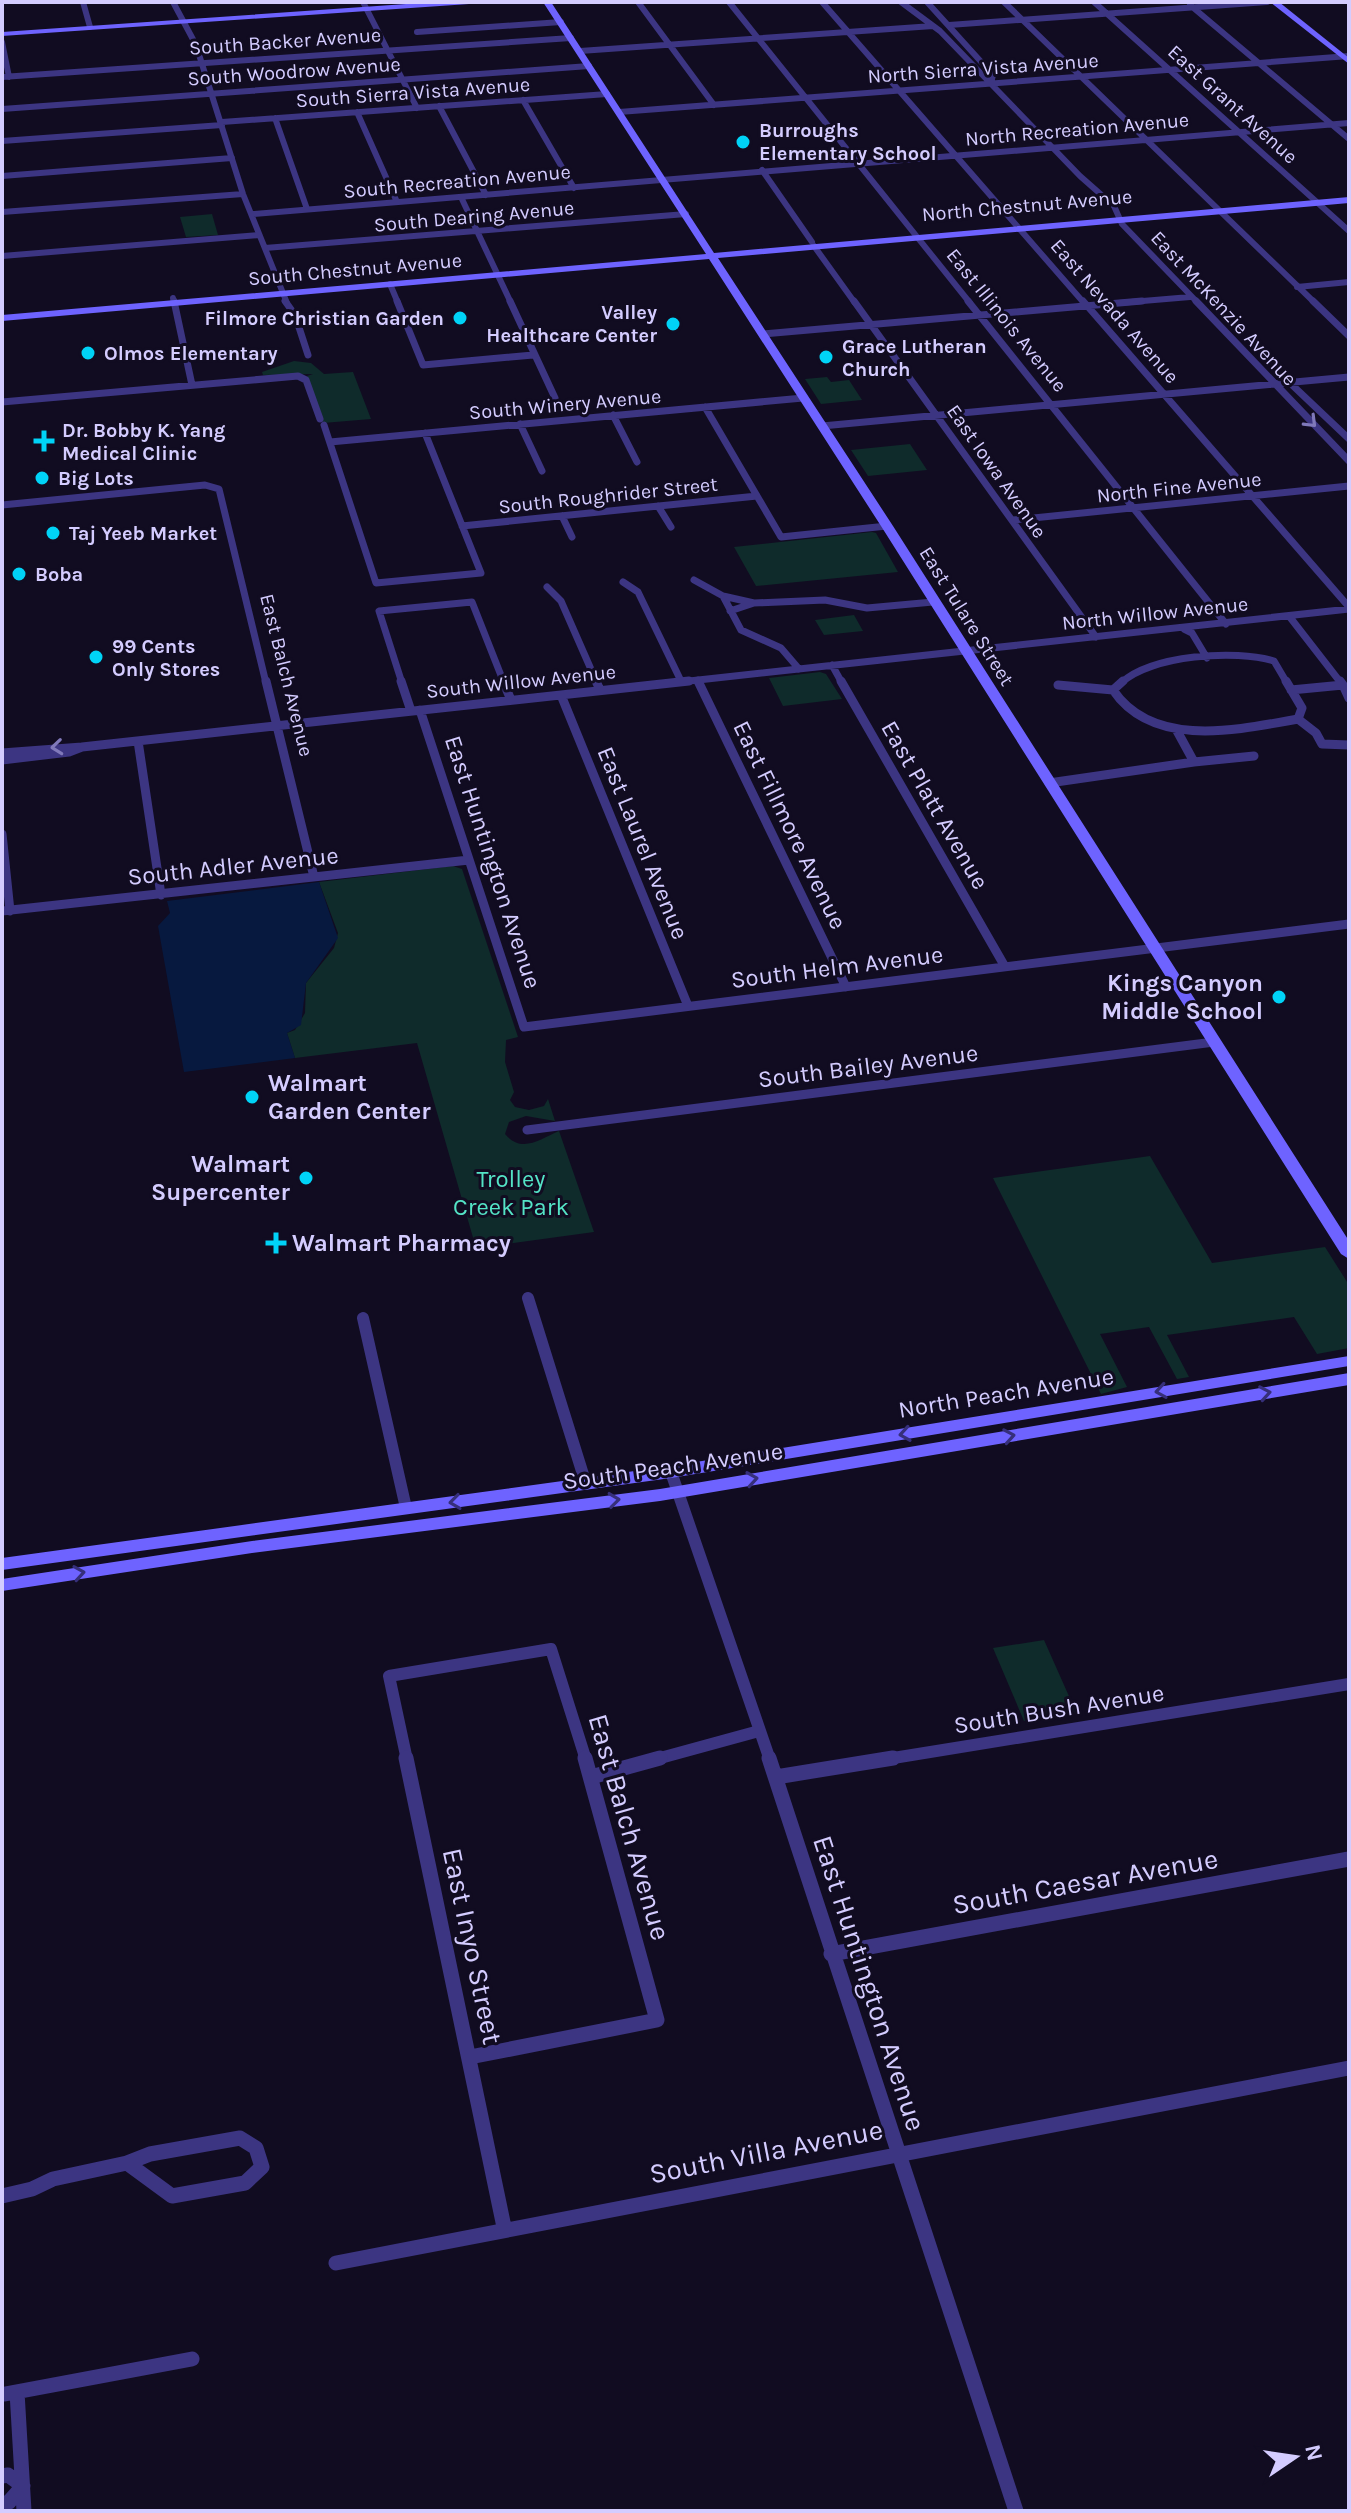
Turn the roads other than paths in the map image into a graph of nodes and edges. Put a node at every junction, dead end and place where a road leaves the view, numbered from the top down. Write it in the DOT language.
graph roads {
  1 [pos="83,2"];
  2 [pos="173,2"];
  3 [pos="469,2"];
  4 [pos="547,2"];
  5 [pos="638,2"];
  6 [pos="729,2"];
  7 [pos="822,2"];
  8 [pos="901,2"];
  9 [pos="927,2"];
  10 [pos="1004,2"];
  11 [pos="1094,2"];
  12 [pos="1186,2"];
  13 [pos="1267,2"];
  14 [pos="1274,2"];
  15 [pos="1285,2"];
  16 [pos="364,6"];
  17 [pos="1193,7"];
  18 [pos="1107,14"];
  19 [pos="1023,20"];
  20 [pos="180,21"];
  21 [pos="561,22"];
  22 [pos="949,25"];
  23 [pos="933,26"];
  24 [pos="90,27"];
  25 [pos="417,32"];
  26 [pos="848,32"];
  27 [pos="2,34"];
  28 [pos="571,38"];
  29 [pos="759,38"];
  30 [pos="2,42"];
  31 [pos="669,45"];
  32 [pos="387,51"];
  33 [pos="580,51"];
  34 [pos="1347,57"];
  35 [pos="202,63"];
  36 [pos="1259,63"];
  37 [pos="589,66"];
  38 [pos="1171,70"];
  39 [pos="1082,76"];
  40 [pos="6,77"];
  41 [pos="402,80"];
  42 [pos="991,83"];
  43 [pos="900,90"];
  44 [pos="211,93"];
  45 [pos="607,94"];
  46 [pos="807,97"];
  47 [pos="523,100"];
  48 [pos="714,105"];
  49 [pos="439,106"];
  50 [pos="417,108"];
  51 [pos="2,109"];
  52 [pos="357,112"];
  53 [pos="619,112"];
  54 [pos="275,118"];
  55 [pos="1349,123"];
  56 [pos="222,124"];
  57 [pos="1332,125"];
  58 [pos="1240,132"];
  59 [pos="1349,139"];
  60 [pos="1145,140"];
  61 [pos="2,141"];
  62 [pos="1052,147"];
  63 [pos="956,154"];
  64 [pos="232,158"];
  65 [pos="859,162"];
  66 [pos="762,170"];
  67 [pos="2,176"];
  68 [pos="664,179"];
  69 [pos="574,188"];
  70 [pos="243,194"];
  71 [pos="486,195"];
  72 [pos="461,197"];
  73 [pos="1349,198"];
  74 [pos="1317,201"];
  75 [pos="397,202"];
  76 [pos="307,209"];
  77 [pos="1219,209"];
  78 [pos="2,212"];
  79 [pos="253,214"];
  80 [pos="686,214"];
  81 [pos="1120,218"];
  82 [pos="1020,226"];
  83 [pos="1349,231"];
  84 [pos="476,232"];
  85 [pos="259,235"];
  86 [pos="918,235"];
  87 [pos="813,244"];
  88 [pos="265,248"];
  89 [pos="710,253"];
  90 [pos="2,256"];
  91 [pos="497,272"];
  92 [pos="1349,282"];
  93 [pos="390,284"];
  94 [pos="1297,287"];
  95 [pos="279,292"];
  96 [pos="1190,297"];
  97 [pos="173,301"];
  98 [pos="1087,306"];
  99 [pos="980,315"];
  100 [pos="2,316"];
  101 [pos="872,325"];
  102 [pos="763,334"];
  103 [pos="1349,336"];
  104 [pos="308,355"];
  105 [pos="533,355"];
  106 [pos="1349,377"];
  107 [pos="1289,382"];
  108 [pos="1272,383"];
  109 [pos="192,385"];
  110 [pos="1166,393"];
  111 [pos="555,398"];
  112 [pos="803,398"];
  113 [pos="2,402"];
  114 [pos="1053,404"];
  115 [pos="705,407"];
  116 [pos="613,415"];
  117 [pos="938,415"];
  118 [pos="520,424"];
  119 [pos="822,426"];
  120 [pos="425,433"];
  121 [pos="1349,439"];
  122 [pos="330,442"];
  123 [pos="1349,461"];
  124 [pos="637,462"];
  125 [pos="542,471"];
  126 [pos="1349,486"];
  127 [pos="1254,495"];
  128 [pos="757,496"];
  129 [pos="2,505"];
  130 [pos="658,506"];
  131 [pos="1134,507"];
  132 [pos="562,516"];
  133 [pos="1013,520"];
  134 [pos="462,526"];
  135 [pos="887,526"];
  136 [pos="671,527"];
  137 [pos="572,537"];
  138 [pos="694,580"];
  139 [pos="623,582"];
  140 [pos="547,587"];
  141 [pos="723,596"];
  142 [pos="933,602"];
  143 [pos="754,603"];
  144 [pos="1349,608"];
  145 [pos="730,611"];
  146 [pos="1289,616"];
  147 [pos="1226,624"];
  148 [pos="1096,637"];
  149 [pos="965,651"];
  150 [pos="832,665"];
  151 [pos="799,669"];
  152 [pos="698,680"];
  153 [pos="681,681"];
  154 [pos="1058,685"];
  155 [pos="600,690"];
  156 [pos="1113,690"];
  157 [pos="1291,690"];
  158 [pos="1346,690"];
  159 [pos="561,695"];
  160 [pos="511,700"];
  161 [pos="416,710"];
  162 [pos="1298,719"];
  163 [pos="280,725"];
  164 [pos="1176,729"];
  165 [pos="138,741"];
  166 [pos="1349,745"];
  167 [pos="82,747"];
  168 [pos="2,753"];
  169 [pos="1254,756"];
  170 [pos="2,760"];
  171 [pos="1194,762"];
  172 [pos="1049,783"];
  173 [pos="2,834"];
  174 [pos="469,860"];
  175 [pos="314,877"];
  176 [pos="161,895"];
  177 [pos="6,911"];
  178 [pos="1349,924"];
  179 [pos="1155,947"];
  180 [pos="1004,965"];
  181 [pos="846,987"];
  182 [pos="688,1006"];
  183 [pos="524,1027"];
  184 [pos="1214,1042"];
  185 [pos="527,1130"];
  186 [pos="1349,1254"];
  187 [pos="528,1298"];
  188 [pos="363,1318"];
  189 [pos="1349,1361"];
  190 [pos="1349,1379"];
  191 [pos="671,1472"];
  192 [pos="586,1484"];
  193 [pos="676,1492"];
  194 [pos="406,1508"];
  195 [pos="454,1520"];
  196 [pos="275,1526"];
  197 [pos="252,1547"];
  198 [pos="161,1559"];
  199 [pos="2,1564"];
  200 [pos="2,1585"];
  201 [pos="551,1649"];
  202 [pos="1349,1684"];
  203 [pos="759,1731"];
  204 [pos="591,1777"];
  205 [pos="776,1777"];
  206 [pos="1349,1859"];
  207 [pos="831,1954"];
  208 [pos="470,2057"];
  209 [pos="1349,2068"];
  210 [pos="898,2152"];
  211 [pos="127,2163"];
  212 [pos="2,2196"];
  213 [pos="504,2227"];
  214 [pos="336,2263"];
  215 [pos="192,2359"];
  216 [pos="2,2476"];
  217 [pos="23,2486"];
  218 [pos="2,2504"];
  219 [pos="24,2511"];
  220 [pos="1016,2511"];
  1 -- 24 [label="street"];
  2 -- 20 [label="street"];
  3 -- 16 [label="main road"];
  4 -- 21 [label="main road, East Tulare Street"];
  5 -- 31 [label="street"];
  6 -- 29 [label="street, East Illinois Avenue"];
  7 -- 26 [label="street, East Nevada Avenue"];
  8 -- 23 [label="street"];
  9 -- 22 [label="street"];
  10 -- 19 [label="street"];
  11 -- 18 [label="street, East Grant Avenue"];
  12 -- 17 [label="street"];
  13 -- 17 [label="street"];
  14 -- 34 [label="main road"];
  15 -- 34 [label="main road"];
  16 -- 20 [label="main road"];
  16 -- 32 [label="street"];
  17 -- 18 [label="street"];
  17 -- 36 [label="street"];
  18 -- 19 [label="street"];
  18 -- 38 [label="street, East Grant Avenue"];
  19 -- 22 [label="street"];
  19 -- 39 [label="street"];
  20 -- 24 [label="main road"];
  20 -- 35 [label="street"];
  21 -- 25 [label="street"];
  21 -- 28 [label="main road, East Tulare Street"];
  22 -- 42 [label="street"];
  23 -- 26 [label="street"];
  23 -- 42 [label="street, East McKenzie Avenue"];
  24 -- 27 [label="main road"];
  26 -- 29 [label="street"];
  26 -- 43 [label="street, East Nevada Avenue"];
  28 -- 32 [label="street, South Backer Avenue"];
  28 -- 33 [label="main road, East Tulare Street"];
  29 -- 31 [label="street"];
  29 -- 46 [label="street, East Illinois Avenue"];
  30 -- 40 [label="street"];
  31 -- 33 [label="street"];
  31 -- 48 [label="street"];
  32 -- 35 [label="street, South Backer Avenue"];
  32 -- 41 [label="street"];
  33 -- 37 [label="main road, East Tulare Street"];
  34 -- 36 [label="street, North Sierra Vista Avenue"];
  35 -- 40 [label="street, South Backer Avenue"];
  35 -- 44 [label="street"];
  36 -- 38 [label="street, North Sierra Vista Avenue"];
  36 -- 57 [label="street"];
  37 -- 41 [label="street, South Woodrow Avenue"];
  37 -- 45 [label="main road, East Tulare Street"];
  38 -- 39 [label="street, North Sierra Vista Avenue"];
  38 -- 58 [label="street, East Grant Avenue"];
  39 -- 42 [label="street, North Sierra Vista Avenue"];
  39 -- 60 [label="street"];
  41 -- 44 [label="street, South Woodrow Avenue"];
  41 -- 50 [label="street"];
  42 -- 43 [label="street, North Sierra Vista Avenue"];
  42 -- 62 [label="street, East McKenzie Avenue"];
  43 -- 46 [label="street, North Sierra Vista Avenue"];
  43 -- 63 [label="street, East Nevada Avenue"];
  44 -- 51 [label="street, South Woodrow Avenue"];
  44 -- 56 [label="street"];
  45 -- 47 [label="street, South Sierra Vista Avenue"];
  45 -- 53 [label="main road, East Tulare Street"];
  46 -- 48 [label="street, North Sierra Vista Avenue"];
  46 -- 65 [label="street, East Illinois Avenue"];
  47 -- 49 [label="street, South Sierra Vista Avenue"];
  47 -- 69 [label="street"];
  48 -- 53 [label="street, North Sierra Vista Avenue"];
  49 -- 50 [label="street, South Sierra Vista Avenue"];
  49 -- 71 [label="street"];
  50 -- 52 [label="street, South Sierra Vista Avenue"];
  52 -- 54 [label="street, South Sierra Vista Avenue"];
  52 -- 75 [label="street"];
  53 -- 68 [label="main road, East Tulare Street"];
  54 -- 56 [label="street, South Sierra Vista Avenue"];
  54 -- 76 [label="street"];
  55 -- 57 [label="street, North Recreation Avenue"];
  56 -- 61 [label="street, South Sierra Vista Avenue"];
  56 -- 64 [label="street"];
  57 -- 58 [label="street, North Recreation Avenue"];
  57 -- 59 [label="street"];
  58 -- 60 [label="street, North Recreation Avenue"];
  58 -- 74 [label="street, East Grant Avenue"];
  60 -- 62 [label="street, North Recreation Avenue"];
  60 -- 77 [label="street"];
  62 -- 63 [label="street, North Recreation Avenue"];
  62 -- 81 [label="street, East McKenzie Avenue"];
  63 -- 65 [label="street, North Recreation Avenue"];
  63 -- 82 [label="street, East Nevada Avenue"];
  64 -- 67 [label="street"];
  64 -- 70 [label="street"];
  65 -- 66 [label="street, North Recreation Avenue"];
  65 -- 86 [label="street, East Illinois Avenue"];
  66 -- 68 [label="street, North Recreation Avenue"];
  66 -- 87 [label="street, East Iowa Avenue"];
  68 -- 69 [label="street, South Recreation Avenue"];
  68 -- 80 [label="main road, East Tulare Street"];
  69 -- 71 [label="street, South Recreation Avenue"];
  70 -- 78 [label="street"];
  70 -- 79 [label="street"];
  71 -- 72 [label="street, South Recreation Avenue"];
  72 -- 75 [label="street, South Recreation Avenue"];
  72 -- 84 [label="street"];
  73 -- 74 [label="main road, North Chestnut Avenue"];
  74 -- 77 [label="main road, North Chestnut Avenue"];
  74 -- 83 [label="street, East Grant Avenue"];
  75 -- 76 [label="street, South Recreation Avenue"];
  76 -- 79 [label="street, South Recreation Avenue"];
  77 -- 81 [label="main road, North Chestnut Avenue"];
  77 -- 94 [label="street"];
  79 -- 85 [label="street"];
  80 -- 84 [label="street, South Dearing Avenue"];
  80 -- 89 [label="main road, East Tulare Street"];
  81 -- 82 [label="main road, North Chestnut Avenue"];
  81 -- 96 [label="street, East McKenzie Avenue"];
  82 -- 86 [label="main road, North Chestnut Avenue"];
  82 -- 98 [label="street, East Nevada Avenue"];
  84 -- 88 [label="street, South Dearing Avenue"];
  84 -- 91 [label="street"];
  85 -- 88 [label="street"];
  85 -- 90 [label="street"];
  86 -- 87 [label="main road, North Chestnut Avenue"];
  86 -- 87 [label="main road, North Chestnut Avenue"];
  86 -- 99 [label="street, East Illinois Avenue"];
  87 -- 89 [label="main road, North Chestnut Avenue"];
  87 -- 101 [label="street, East Iowa Avenue"];
  88 -- 95 [label="street"];
  89 -- 91 [label="main road, South Chestnut Avenue"];
  89 -- 102 [label="main road, East Tulare Street"];
  91 -- 93 [label="main road, South Chestnut Avenue"];
  91 -- 95 [label="main road, South Chestnut Avenue"];
  91 -- 105 [label="street"];
  92 -- 94 [label="street"];
  93 -- 95 [label="main road, South Chestnut Avenue"];
  93 -- 105 [label="street"];
  94 -- 103 [label="street"];
  95 -- 97 [label="main road, South Chestnut Avenue"];
  95 -- 104 [label="street"];
  96 -- 98 [label="street"];
  96 -- 108 [label="street, East McKenzie Avenue"];
  97 -- 100 [label="main road, South Chestnut Avenue"];
  97 -- 109 [label="street"];
  98 -- 99 [label="street"];
  98 -- 110 [label="street, East Nevada Avenue"];
  99 -- 101 [label="street"];
  99 -- 114 [label="street, East Illinois Avenue"];
  101 -- 102 [label="street"];
  101 -- 117 [label="street, East Iowa Avenue"];
  102 -- 112 [label="main road, East Tulare Street"];
  105 -- 111 [label="street"];
  106 -- 107 [label="street"];
  107 -- 108 [label="street"];
  107 -- 121 [label="street, East McKenzie Avenue"];
  108 -- 110 [label="street"];
  108 -- 123 [label="street, East McKenzie Avenue, one-way"];
  109 -- 113 [label="street"];
  109 -- 122 [label="street"];
  110 -- 114 [label="street"];
  110 -- 127 [label="street, East Nevada Avenue"];
  112 -- 115 [label="street, South Winery Avenue"];
  112 -- 119 [label="main road, East Tulare Street"];
  114 -- 117 [label="street"];
  114 -- 131 [label="street, East Illinois Avenue"];
  115 -- 116 [label="street, South Winery Avenue"];
  115 -- 128 [label="street"];
  116 -- 118 [label="street, South Winery Avenue"];
  116 -- 124 [label="street"];
  117 -- 119 [label="street"];
  117 -- 133 [label="street, East Iowa Avenue"];
  118 -- 120 [label="street, South Winery Avenue"];
  118 -- 125 [label="street"];
  119 -- 135 [label="main road, East Tulare Street"];
  120 -- 122 [label="street, South Winery Avenue"];
  120 -- 134 [label="street"];
  122 -- 134 [label="street"];
  126 -- 127 [label="street, North Fine Avenue"];
  127 -- 131 [label="street, North Fine Avenue"];
  127 -- 144 [label="street, East Nevada Avenue"];
  128 -- 130 [label="street, South Roughrider Street"];
  128 -- 135 [label="street"];
  129 -- 163 [label="street, East Balch Avenue"];
  130 -- 132 [label="street, South Roughrider Street"];
  130 -- 136 [label="street"];
  131 -- 133 [label="street, North Fine Avenue"];
  131 -- 147 [label="street, East Illinois Avenue"];
  132 -- 134 [label="street, South Roughrider Street"];
  132 -- 137 [label="street"];
  133 -- 148 [label="street, East Iowa Avenue"];
  135 -- 142 [label="main road, East Tulare Street"];
  138 -- 141 [label="street"];
  139 -- 153 [label="street"];
  140 -- 155 [label="street"];
  141 -- 143 [label="street"];
  141 -- 145 [label="street"];
  142 -- 143 [label="street"];
  142 -- 149 [label="main road, East Tulare Street"];
  143 -- 145 [label="street"];
  144 -- 146 [label="street, North Willow Avenue"];
  145 -- 151 [label="street"];
  146 -- 147 [label="street, North Willow Avenue"];
  146 -- 158 [label="street"];
  147 -- 148 [label="street, North Willow Avenue"];
  148 -- 149 [label="street, North Willow Avenue"];
  149 -- 150 [label="street, South Willow Avenue"];
  149 -- 172 [label="main road, East Tulare Street"];
  150 -- 151 [label="street, South Willow Avenue"];
  150 -- 180 [label="street, East Platt Avenue"];
  151 -- 152 [label="street, South Willow Avenue"];
  152 -- 153 [label="street, South Willow Avenue"];
  152 -- 181 [label="street, East Fillmore Avenue"];
  153 -- 155 [label="street, South Willow Avenue"];
  154 -- 156 [label="street"];
  155 -- 159 [label="street, South Willow Avenue"];
  156 -- 157 [label="street"];
  156 -- 164 [label="street"];
  157 -- 158 [label="street"];
  157 -- 162 [label="street"];
  159 -- 160 [label="street, South Willow Avenue"];
  159 -- 182 [label="street, East Laurel Avenue"];
  160 -- 161 [label="street, South Willow Avenue"];
  160 -- 161 [label="street, East Huntington Avenue"];
  161 -- 163 [label="street, South Willow Avenue"];
  161 -- 174 [label="street, East Huntington Avenue"];
  162 -- 164 [label="street"];
  162 -- 166 [label="street"];
  163 -- 165 [label="street, South Willow Avenue"];
  163 -- 175 [label="street, East Balch Avenue"];
  164 -- 171 [label="street"];
  165 -- 167 [label="street, South Willow Avenue"];
  165 -- 176 [label="street"];
  167 -- 168 [label="street, South Willow Avenue, one-way"];
  167 -- 170 [label="street, South Willow Avenue"];
  169 -- 171 [label="street"];
  171 -- 172 [label="street"];
  172 -- 179 [label="main road, East Tulare Street"];
  173 -- 177 [label="street"];
  174 -- 175 [label="street, South Adler Avenue"];
  174 -- 183 [label="street, East Huntington Avenue"];
  175 -- 176 [label="street, South Adler Avenue"];
  176 -- 177 [label="street, South Adler Avenue"];
  178 -- 179 [label="street, South Helm Avenue"];
  179 -- 180 [label="street, South Helm Avenue"];
  179 -- 184 [label="main road, East Tulare Street"];
  180 -- 181 [label="street, South Helm Avenue"];
  181 -- 182 [label="street, South Helm Avenue"];
  182 -- 183 [label="street, South Helm Avenue"];
  184 -- 185 [label="street, South Bailey Avenue"];
  184 -- 186 [label="main road, East Tulare Street"];
  187 -- 192 [label="street"];
  188 -- 194 [label="street"];
  189 -- 191 [label="main road, North Peach Avenue, one-way"];
  193 -- 190 [label="main road, South Peach Avenue, one-way"];
  191 -- 192 [label="main road, South Peach Avenue"];
  191 -- 193 [label="street, East Huntington Avenue"];
  192 -- 194 [label="main road, South Peach Avenue, one-way"];
  192 -- 195 [label="main road"];
  195 -- 193 [label="main road, South Peach Avenue, one-way"];
  193 -- 203 [label="street, East Huntington Avenue"];
  194 -- 196 [label="main road, South Peach Avenue"];
  194 -- 197 [label="main road"];
  195 -- 197 [label="main road, South Peach Avenue"];
  196 -- 198 [label="main road"];
  196 -- 199 [label="main road, South Peach Avenue"];
  197 -- 198 [label="main road, South Peach Avenue"];
  200 -- 198 [label="main road, South Peach Avenue, one-way"];
  201 -- 204 [label="street, East Balch Avenue"];
  201 -- 208 [label="street, East Inyo Street"];
  202 -- 205 [label="street, South Bush Avenue"];
  203 -- 204 [label="street"];
  203 -- 205 [label="street, East Huntington Avenue"];
  204 -- 208 [label="street, East Balch Avenue"];
  205 -- 207 [label="street, East Huntington Avenue"];
  206 -- 207 [label="street, South Caesar Avenue"];
  207 -- 210 [label="street, East Huntington Avenue"];
  208 -- 213 [label="street, East Inyo Street"];
  209 -- 210 [label="street, South Villa Avenue"];
  210 -- 213 [label="street, South Villa Avenue"];
  210 -- 220 [label="street, East Huntington Avenue"];
  211 -- 211 [label="street"];
  211 -- 212 [label="street"];
  213 -- 214 [label="street, South Villa Avenue"];
  215 -- 217 [label="street"];
  216 -- 217 [label="street"];
  217 -- 218 [label="street"];
  217 -- 219 [label="street"];
}
